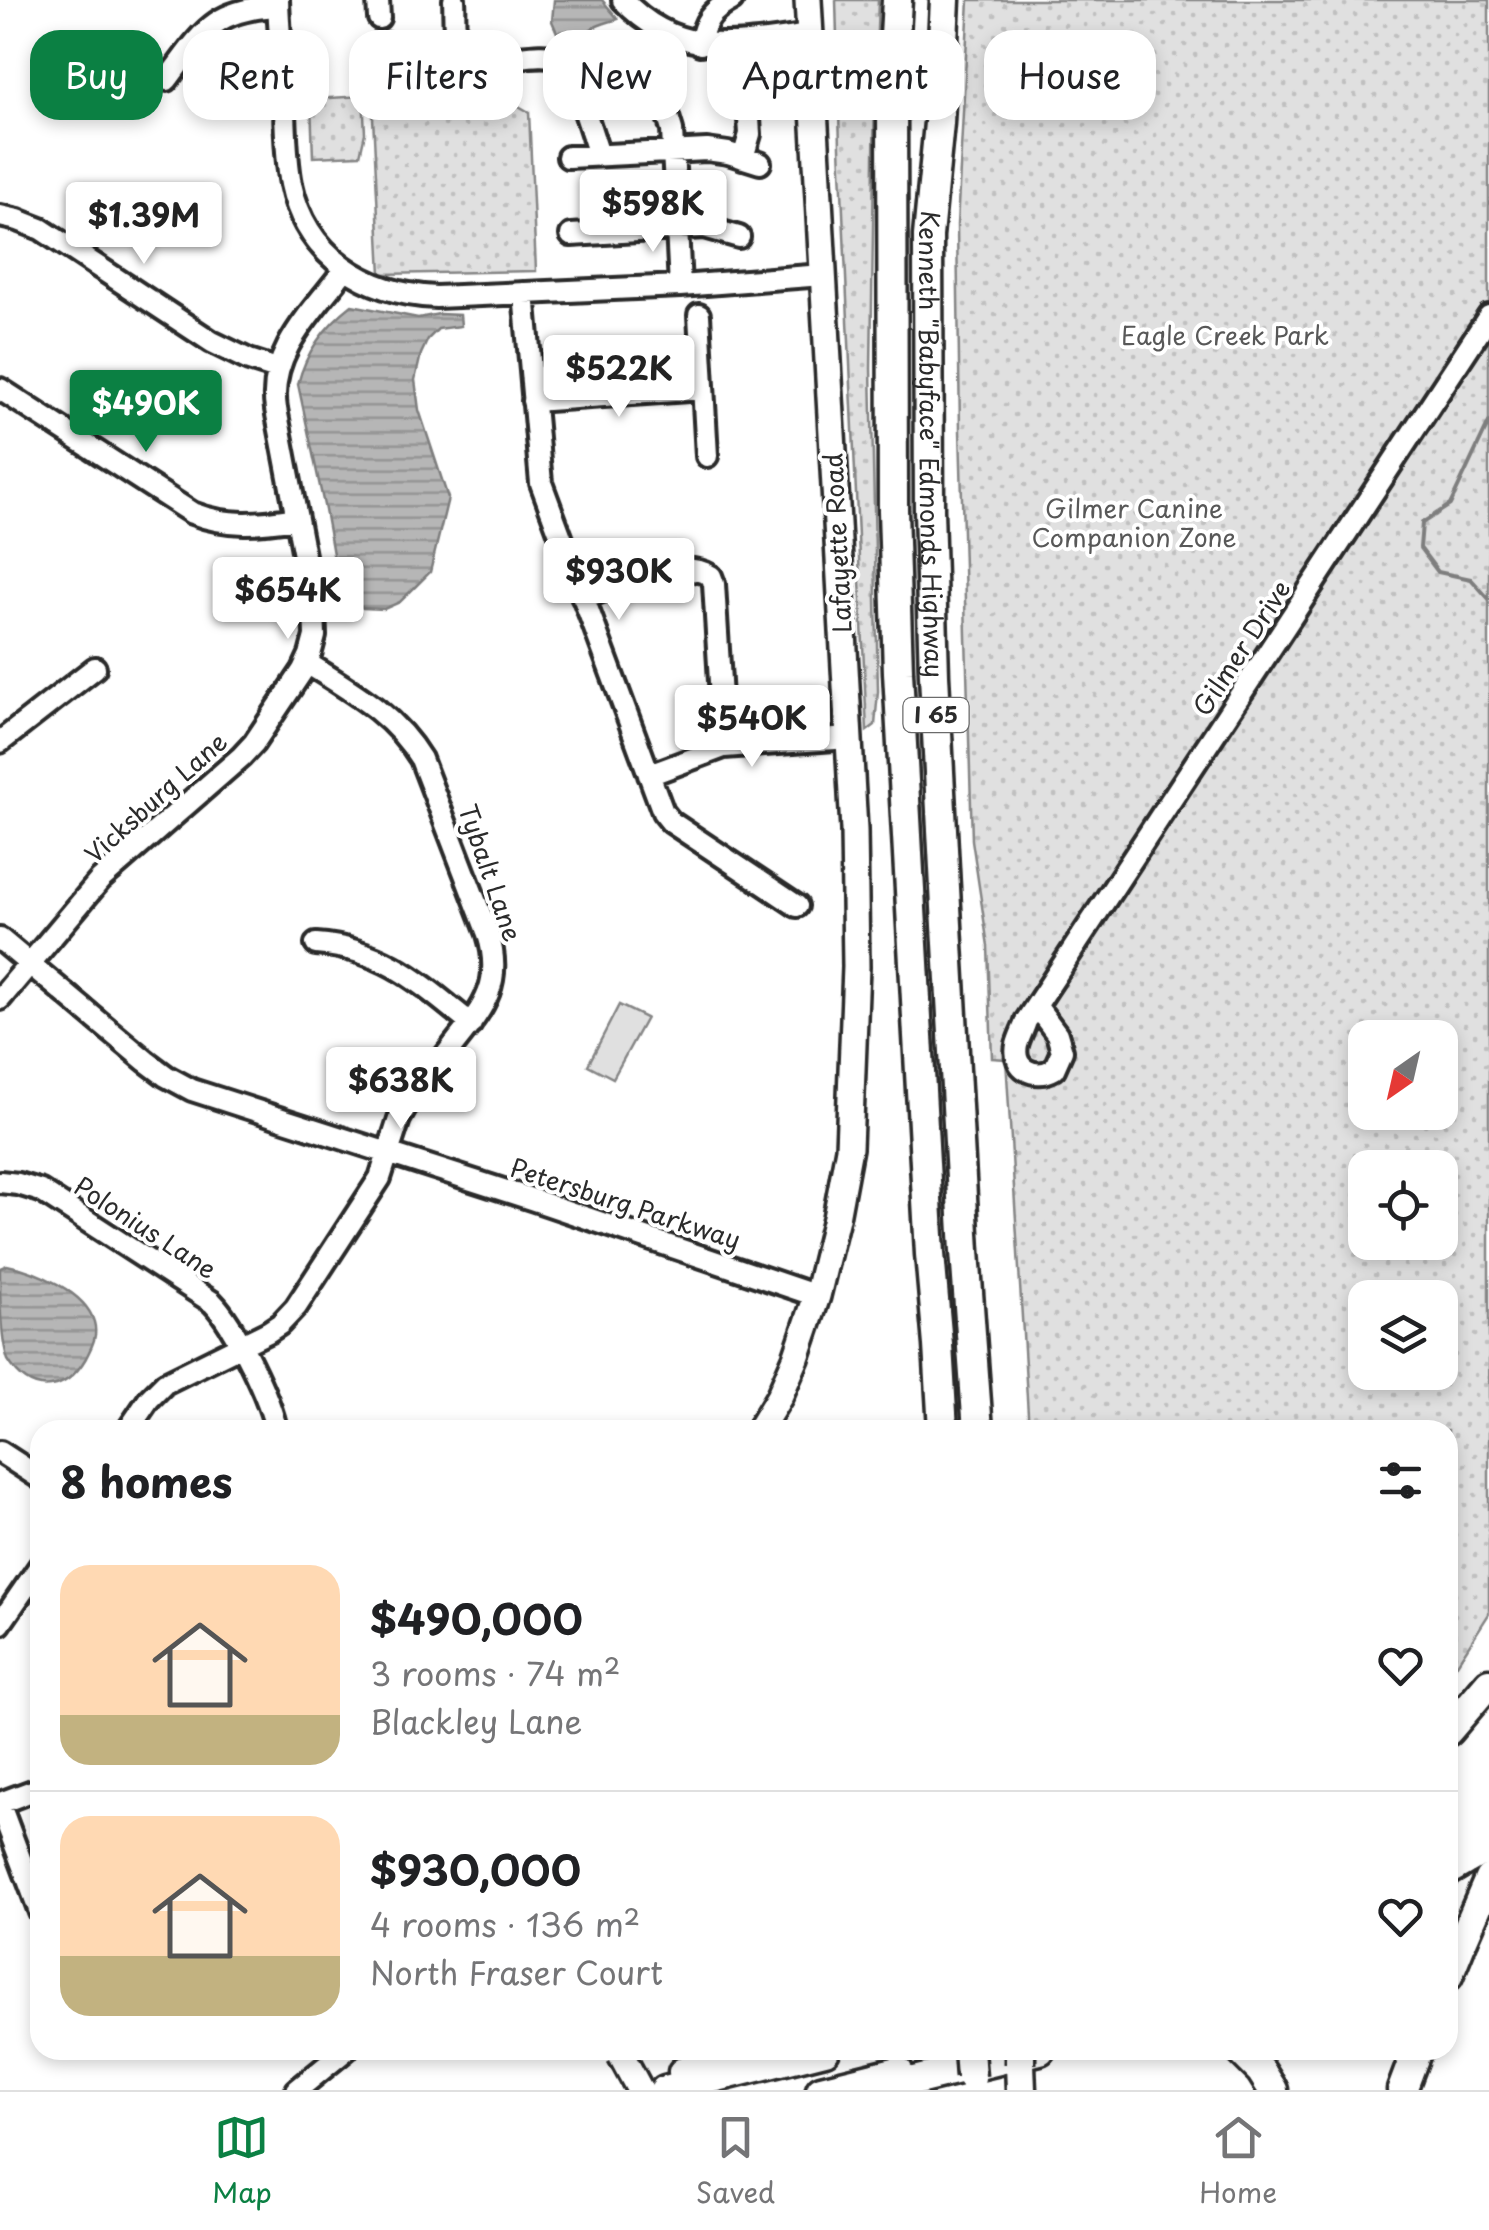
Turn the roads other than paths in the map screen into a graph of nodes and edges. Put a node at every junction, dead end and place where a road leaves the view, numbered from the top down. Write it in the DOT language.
graph roads {
  1 [pos="454,0"];
  2 [pos="622,0"];
  3 [pos="732,0"];
  4 [pos="808,0"];
  5 [pos="897,0"];
  6 [pos="945,0"];
  7 [pos="278,3"];
  8 [pos="659,30"];
  9 [pos="810,30"];
  10 [pos="687,40"];
  11 [pos="700,44"];
  12 [pos="707,44"];
  13 [pos="167,80"];
  14 [pos="669,120"];
  15 [pos="749,120"];
  16 [pos="815,120"];
  17 [pos="673,152"];
  18 [pos="599,156"];
  19 [pos="568,157"];
  20 [pos="0,216"];
  21 [pos="677,228"];
  22 [pos="571,235"];
  23 [pos="740,237"];
  24 [pos="345,268"];
  25 [pos="823,275"];
  26 [pos="680,286"];
  27 [pos="524,293"];
  28 [pos="699,314"];
  29 [pos="1489,316"];
  30 [pos="277,369"];
  31 [pos="0,389"];
  32 [pos="702,389"];
  33 [pos="533,401"];
  34 [pos="708,456"];
  35 [pos="296,518"];
  36 [pos="583,598"];
  37 [pos="307,663"];
  38 [pos="95,668"];
  39 [pos="849,738"];
  40 [pos="0,742"];
  41 [pos="724,747"];
  42 [pos="649,775"];
  43 [pos="797,906"];
  44 [pos="0,939"];
  45 [pos="316,944"];
  46 [pos="29,964"];
  47 [pos="0,1000"];
  48 [pos="1037,1007"];
  49 [pos="471,1024"];
  50 [pos="388,1154"];
  51 [pos="0,1182"];
  52 [pos="930,1254"];
  53 [pos="818,1296"];
  54 [pos="240,1346"];
  55 [pos="135,1420"];
  56 [pos="273,1420"];
  57 [pos="765,1420"];
  58 [pos="928,1420"];
  59 [pos="942,1420"];
  60 [pos="977,1420"];
  61 [pos="0,1452"];
  62 [pos="30,1472"];
  63 [pos="30,1580"];
  64 [pos="0,1624"];
  65 [pos="1489,1683"];
  66 [pos="1458,1719"];
  67 [pos="30,1792"];
  68 [pos="0,1804"];
  69 [pos="1489,1881"];
  70 [pos="30,1885"];
  71 [pos="1458,1901"];
  72 [pos="1458,1951"];
  73 [pos="334,2060"];
  74 [pos="624,2060"];
  75 [pos="711,2060"];
  76 [pos="785,2060"];
  77 [pos="940,2060"];
  78 [pos="1250,2060"];
  79 [pos="1414,2060"];
  80 [pos="1025,2063"];
  81 [pos="297,2090"];
  82 [pos="637,2090"];
  83 [pos="665,2090"];
  84 [pos="822,2090"];
  85 [pos="877,2090"];
  86 [pos="1274,2090"];
  87 [pos="1402,2090"];
  1 -- 18 [label="street"];
  2 -- 8 [label="street"];
  3 -- 11 [label="street"];
  4 -- 9 [label="main road, Lafayette Road"];
  5 -- 52 [label="highway, Kenneth \"Babyface\" Edmonds Highway / I 65"];
  6 -- 60 [label="highway, Kenneth \"Babyface\" Edmonds Highway / I 65"];
  7 -- 13 [label="street"];
  7 -- 24 [label="street"];
  10 -- 11 [label="street"];
  11 -- 12 [label="street"];
  14 -- 17 [label="street"];
  15 -- 17 [label="street"];
  16 -- 25 [label="main road, Lafayette Road"];
  17 -- 18 [label="street"];
  17 -- 21 [label="street"];
  18 -- 19 [label="street"];
  20 -- 30 [label="street"];
  21 -- 22 [label="street"];
  21 -- 23 [label="street"];
  21 -- 26 [label="street"];
  24 -- 27 [label="street"];
  24 -- 30 [label="street"];
  25 -- 26 [label="street"];
  25 -- 39 [label="main road, Lafayette Road"];
  26 -- 27 [label="street"];
  27 -- 33 [label="street"];
  28 -- 32 [label="street"];
  29 -- 48 [label="street, Gilmer Drive"];
  30 -- 35 [label="street, Vicksburg Lane"];
  31 -- 35 [label="street"];
  32 -- 33 [label="street"];
  32 -- 34 [label="street"];
  33 -- 36 [label="street"];
  35 -- 37 [label="street, Vicksburg Lane"];
  36 -- 41 [label="street"];
  36 -- 42 [label="street"];
  37 -- 46 [label="street, Vicksburg Lane"];
  37 -- 49 [label="street, Tybalt Lane"];
  38 -- 40 [label="street"];
  39 -- 41 [label="street"];
  39 -- 53 [label="main road, Lafayette Road"];
  41 -- 42 [label="street"];
  42 -- 43 [label="street"];
  44 -- 46 [label="street, Petersburg Parkway"];
  45 -- 49 [label="street"];
  46 -- 47 [label="street, Vicksburg Lane"];
  46 -- 50 [label="street, Petersburg Parkway"];
  49 -- 50 [label="street, Tybalt Lane"];
  50 -- 53 [label="street, Petersburg Parkway"];
  50 -- 54 [label="street, Tybalt Lane"];
  51 -- 54 [label="street, Polonius Lane"];
  52 -- 58 [label="highway"];
  52 -- 59 [label="highway, Kenneth \"Babyface\" Edmonds Highway / I 65"];
  53 -- 57 [label="main road, Lafayette Road"];
  54 -- 55 [label="street, Tybalt Lane"];
  54 -- 56 [label="street, Polonius Lane"];
  61 -- 62 [label="street"];
  63 -- 64 [label="street"];
  65 -- 66 [label="highway"];
  67 -- 68 [label="street"];
  68 -- 70 [label="street"];
  69 -- 71 [label="highway"];
  69 -- 72 [label="highway, bridge"];
  73 -- 81 [label="street"];
  74 -- 82 [label="main road, bridge"];
  75 -- 82 [label="highway"];
  76 -- 83 [label="highway"];
  77 -- 84 [label="highway"];
  78 -- 86 [label="highway"];
  79 -- 87 [label="highway"];
  80 -- 85 [label="highway"];
}
